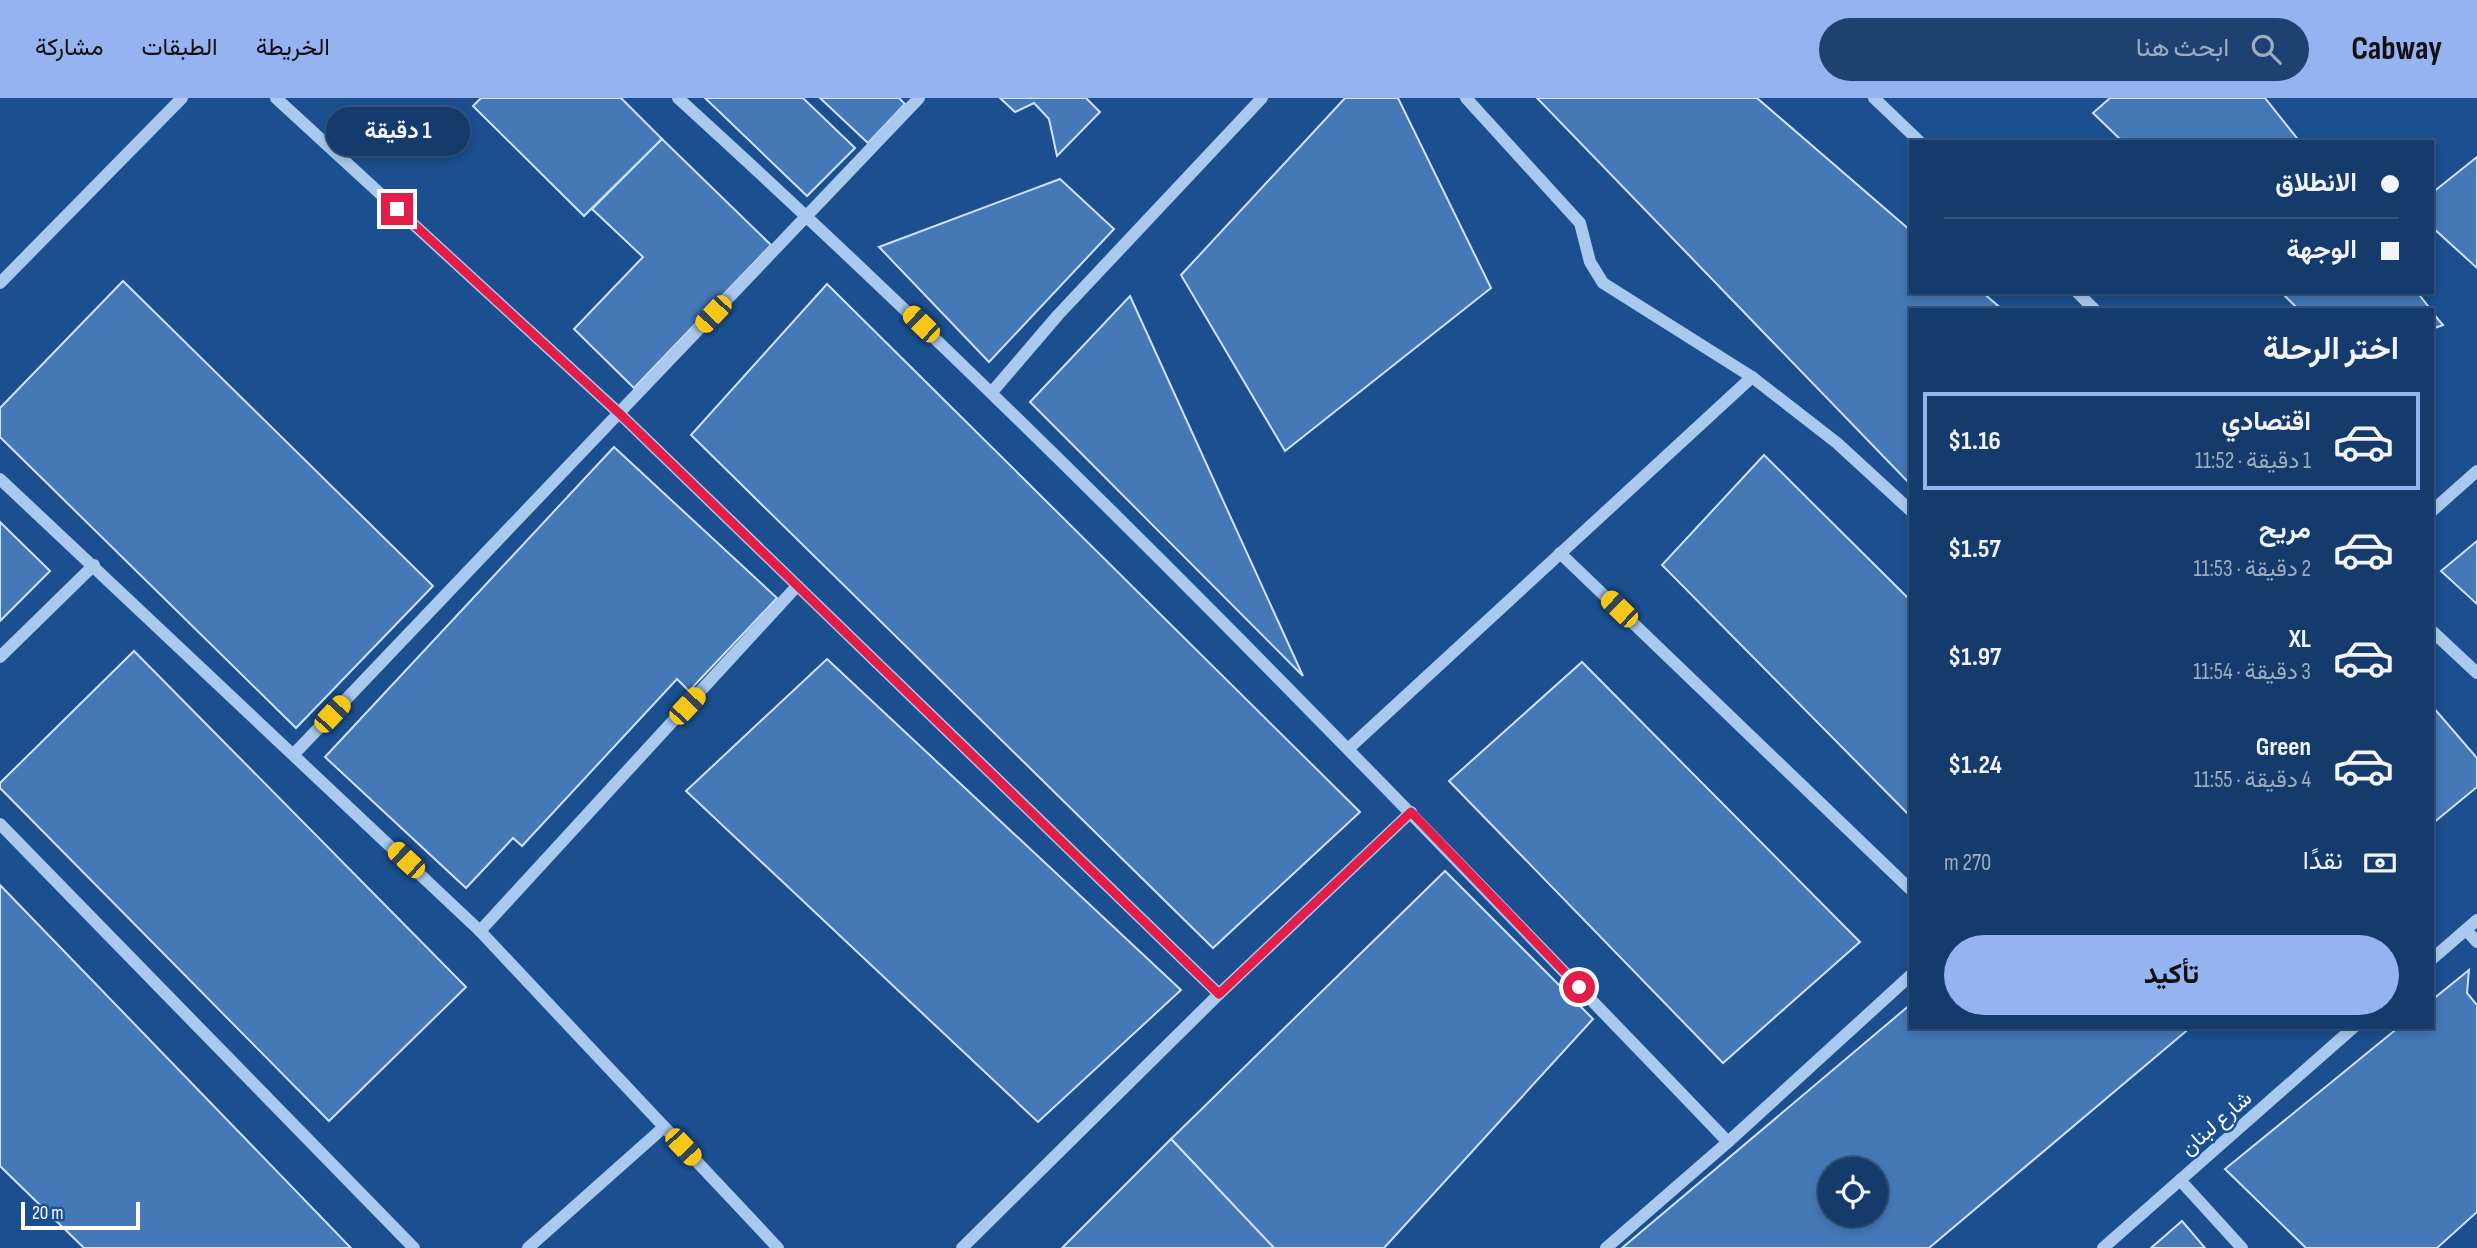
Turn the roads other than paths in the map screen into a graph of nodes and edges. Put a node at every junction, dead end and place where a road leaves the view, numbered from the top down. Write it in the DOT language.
graph roads {
  1 [pos="182,98"];
  2 [pos="276,98"];
  3 [pos="678,98"];
  4 [pos="919,98"];
  5 [pos="1262,98"];
  6 [pos="1466,98"];
  7 [pos="1874,98"];
  8 [pos="1918,140"];
  9 [pos="806,214"];
  10 [pos="0,283"];
  11 [pos="2079,294"];
  12 [pos="2093,308"];
  13 [pos="1752,377"];
  14 [pos="992,392"];
  15 [pos="620,414"];
  16 [pos="2477,471"];
  17 [pos="0,479"];
  18 [pos="1909,509"];
  19 [pos="2434,509"];
  20 [pos="1560,553"];
  21 [pos="94,565"];
  22 [pos="797,586"];
  23 [pos="2434,633"];
  24 [pos="0,657"];
  25 [pos="2477,673"];
  26 [pos="1348,749"];
  27 [pos="293,754"];
  28 [pos="1411,812"];
  29 [pos="0,824"];
  30 [pos="1909,888"];
  31 [pos="2477,920"];
  32 [pos="2466,929"];
  33 [pos="480,931"];
  34 [pos="2477,942"];
  35 [pos="2434,957"];
  36 [pos="1909,977"];
  37 [pos="1219,994"];
  38 [pos="2352,1029"];
  39 [pos="664,1127"];
  40 [pos="1728,1142"];
  41 [pos="2180,1180"];
  42 [pos="414,1248"];
  43 [pos="528,1248"];
  44 [pos="778,1248"];
  45 [pos="962,1248"];
  46 [pos="1606,1248"];
  47 [pos="2103,1248"];
  48 [pos="2242,1248"];
  1 -- 10 [label="street"];
  2 -- 15 [label="street"];
  3 -- 9 [label="street"];
  4 -- 9 [label="street"];
  5 -- 14 [label="street"];
  6 -- 13 [label="street"];
  7 -- 8 [label="street"];
  9 -- 14 [label="street"];
  9 -- 15 [label="street"];
  11 -- 12 [label="street"];
  13 -- 18 [label="street"];
  13 -- 20 [label="street"];
  14 -- 26 [label="street"];
  15 -- 22 [label="street"];
  15 -- 27 [label="street"];
  16 -- 19 [label="street"];
  17 -- 21 [label="street"];
  20 -- 26 [label="street"];
  20 -- 30 [label="street"];
  21 -- 24 [label="street"];
  21 -- 27 [label="street"];
  22 -- 33 [label="street"];
  22 -- 37 [label="street"];
  23 -- 25 [label="street"];
  26 -- 28 [label="street"];
  27 -- 33 [label="street"];
  28 -- 37 [label="street"];
  28 -- 40 [label="street"];
  29 -- 42 [label="street"];
  31 -- 32 [label="street"];
  32 -- 34 [label="street"];
  32 -- 35 [label="street"];
  33 -- 39 [label="street"];
  36 -- 40 [label="street"];
  37 -- 45 [label="street"];
  38 -- 41 [label="street, شارع لبنان"];
  39 -- 43 [label="street"];
  39 -- 44 [label="street"];
  40 -- 46 [label="street"];
  41 -- 47 [label="street, شارع لبنان"];
  41 -- 48 [label="street"];
}
